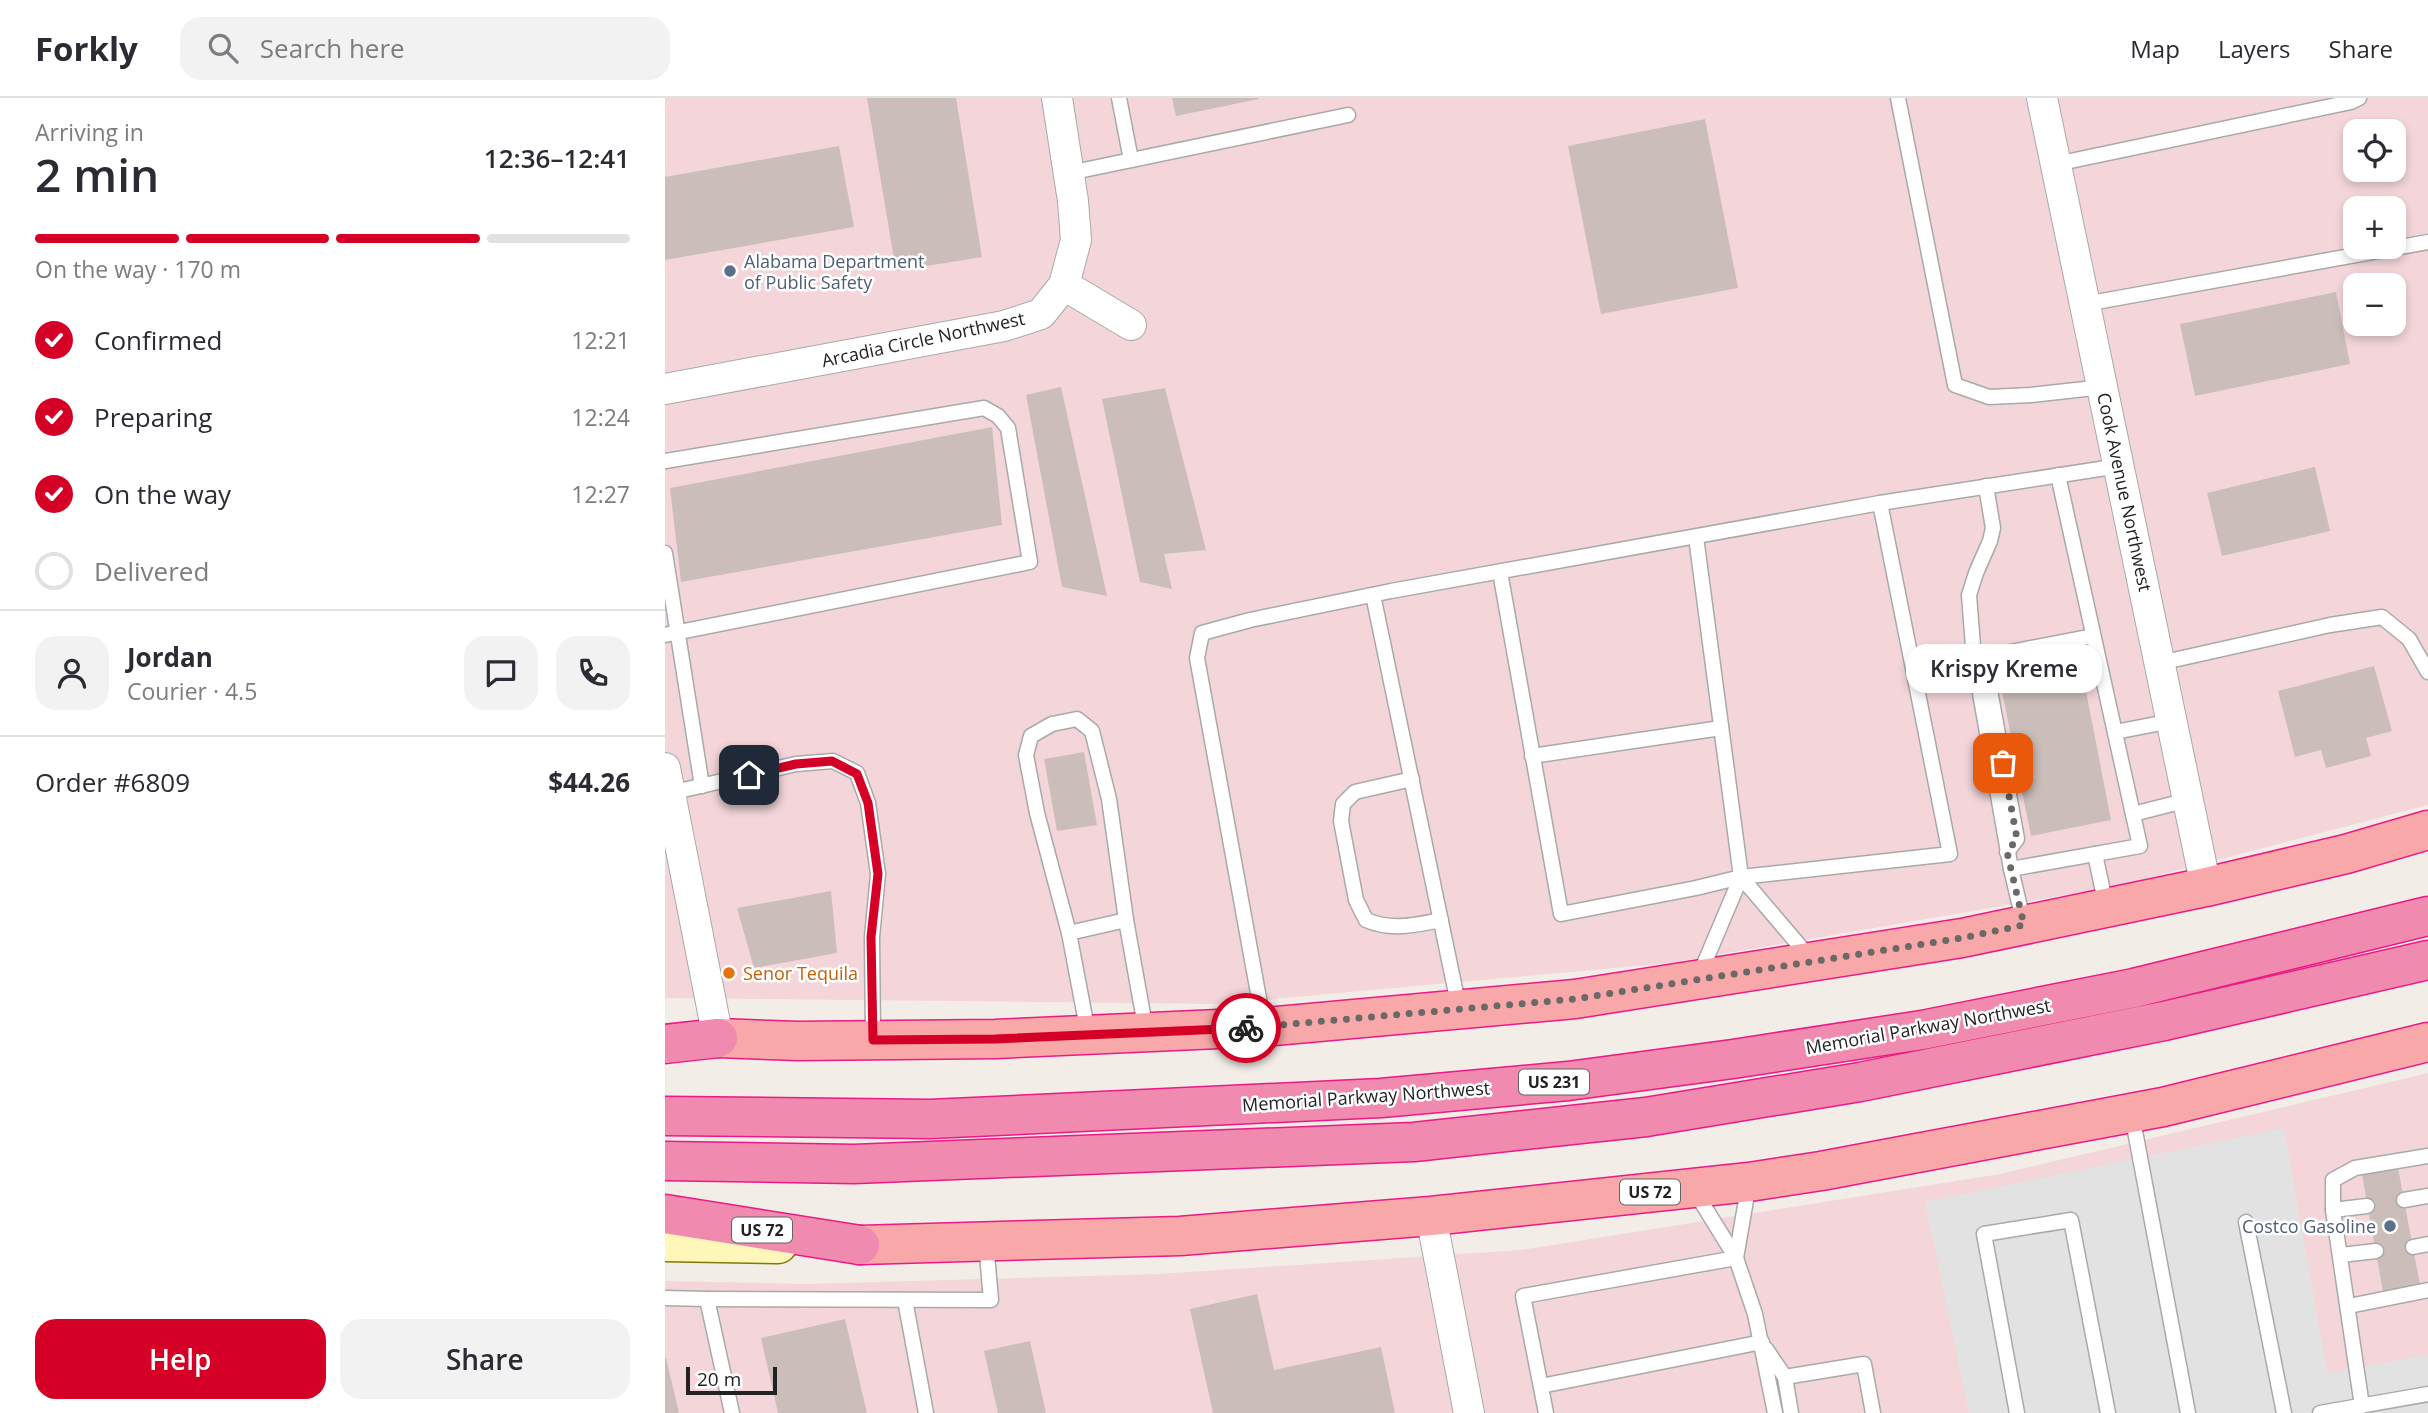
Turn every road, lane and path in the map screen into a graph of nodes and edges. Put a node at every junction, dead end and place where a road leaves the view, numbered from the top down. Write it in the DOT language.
graph roads {
  1 [pos="1057,98"];
  2 [pos="1119,98"];
  3 [pos="1898,98"];
  4 [pos="2042,98"];
  5 [pos="2359,98"];
  6 [pos="1348,115"];
  7 [pos="1131,160"];
  8 [pos="2056,163"];
  9 [pos="1069,173"];
  10 [pos="2428,242"];
  11 [pos="1064,285"];
  12 [pos="2085,304"];
  13 [pos="1131,325"];
  14 [pos="2103,387"];
  15 [pos="665,389"];
  16 [pos="665,461"];
  17 [pos="2119,466"];
  18 [pos="2058,475"];
  19 [pos="1986,486"];
  20 [pos="1880,503"];
  21 [pos="1696,537"];
  22 [pos="665,553"];
  23 [pos="1500,572"];
  24 [pos="1373,595"];
  25 [pos="670,634"];
  26 [pos="2093,636"];
  27 [pos="1979,658"];
  28 [pos="2160,663"];
  29 [pos="2428,672"];
  30 [pos="2172,721"];
  31 [pos="1721,728"];
  32 [pos="2115,732"];
  33 [pos="1532,756"];
  34 [pos="1412,779"];
  35 [pos="667,780"];
  36 [pos="702,786"];
  37 [pos="2188,800"];
  38 [pos="2133,814"];
  39 [pos="2428,830"];
  40 [pos="2095,854"];
  41 [pos="2011,869"];
  42 [pos="1741,877"];
  43 [pos="2206,887"];
  44 [pos="2106,907"];
  45 [pos="2428,916"];
  46 [pos="1126,920"];
  47 [pos="1441,920"];
  48 [pos="2024,925"];
  49 [pos="1069,933"];
  50 [pos="2428,960"];
  51 [pos="1813,962"];
  52 [pos="1697,981"];
  53 [pos="1460,1009"];
  54 [pos="1264,1027"];
  55 [pos="1146,1032"];
  56 [pos="665,1035"];
  57 [pos="1088,1035"];
  58 [pos="718,1038"];
  59 [pos="873,1040"];
  60 [pos="2428,1042"];
  61 [pos="665,1044"];
  62 [pos="2131,1113"];
  63 [pos="665,1116"];
  64 [pos="2428,1156"];
  65 [pos="665,1161"];
  66 [pos="1749,1182"];
  67 [pos="1693,1188"];
  68 [pos="2428,1196"];
  69 [pos="2404,1200"];
  70 [pos="2367,1206"];
  71 [pos="2333,1210"];
  72 [pos="665,1214"];
  73 [pos="1431,1216"];
  74 [pos="2246,1222"];
  75 [pos="665,1242"];
  76 [pos="986,1242"];
  77 [pos="2428,1244"];
  78 [pos="860,1245"];
  79 [pos="2413,1247"];
  80 [pos="2376,1251"];
  81 [pos="2341,1255"];
  82 [pos="1736,1258"];
  83 [pos="2428,1290"];
  84 [pos="665,1298"];
  85 [pos="707,1299"];
  86 [pos="905,1300"];
  87 [pos="2349,1306"];
  88 [pos="1762,1342"];
  89 [pos="1785,1377"];
  90 [pos="1541,1386"];
  91 [pos="2428,1394"];
  92 [pos="728,1395"];
  93 [pos="2362,1406"];
  94 [pos="720,1413"];
  95 [pos="732,1413"];
  96 [pos="926,1413"];
  97 [pos="1469,1413"];
  98 [pos="1546,1413"];
  99 [pos="1775,1413"];
  100 [pos="1791,1413"];
  101 [pos="1873,1413"];
  102 [pos="2017,1413"];
  103 [pos="2108,1413"];
  104 [pos="2188,1413"];
  105 [pos="2284,1413"];
  106 [pos="2320,1413"];
  1 -- 9 [label="street, Arcadia Circle Northwest"];
  2 -- 7 [label="lane"];
  3 -- 14 [label="lane"];
  4 -- 8 [label="street, Cook Avenue Northwest"];
  5 -- 8 [label="lane"];
  6 -- 7 [label="lane"];
  7 -- 9 [label="lane"];
  8 -- 12 [label="street, Cook Avenue Northwest"];
  9 -- 11 [label="street, Arcadia Circle Northwest"];
  10 -- 12 [label="lane"];
  11 -- 13 [label="street"];
  11 -- 15 [label="street, Arcadia Circle Northwest"];
  12 -- 14 [label="street, Cook Avenue Northwest"];
  14 -- 17 [label="street, Cook Avenue Northwest"];
  16 -- 25 [label="lane"];
  17 -- 18 [label="lane"];
  17 -- 28 [label="street, Cook Avenue Northwest"];
  18 -- 19 [label="lane"];
  18 -- 26 [label="lane"];
  19 -- 20 [label="lane"];
  19 -- 27 [label="lane"];
  20 -- 21 [label="lane"];
  20 -- 42 [label="lane"];
  21 -- 23 [label="lane"];
  21 -- 31 [label="lane"];
  22 -- 25 [label="lane"];
  23 -- 24 [label="lane"];
  23 -- 33 [label="lane"];
  24 -- 34 [label="lane"];
  24 -- 54 [label="lane"];
  25 -- 36 [label="lane"];
  26 -- 27 [label="lane"];
  26 -- 32 [label="lane"];
  27 -- 41 [label="lane"];
  28 -- 29 [label="lane"];
  28 -- 30 [label="street, Cook Avenue Northwest"];
  30 -- 32 [label="lane"];
  30 -- 37 [label="street, Cook Avenue Northwest"];
  31 -- 33 [label="lane"];
  31 -- 42 [label="lane"];
  32 -- 38 [label="lane"];
  33 -- 42 [label="lane"];
  34 -- 47 [label="lane"];
  34 -- 47 [label="lane"];
  35 -- 36 [label="lane"];
  35 -- 58 [label="street"];
  36 -- 59 [label="lane"];
  37 -- 38 [label="lane"];
  37 -- 43 [label="street, Cook Avenue Northwest"];
  38 -- 40 [label="lane"];
  39 -- 43 [label="highway"];
  40 -- 41 [label="lane"];
  40 -- 44 [label="lane"];
  41 -- 48 [label="lane"];
  42 -- 51 [label="lane"];
  42 -- 52 [label="lane"];
  43 -- 44 [label="highway"];
  44 -- 48 [label="highway"];
  45 -- 63 [label="highway, Memorial Parkway Northwest / US 231"];
  46 -- 49 [label="lane"];
  46 -- 49 [label="lane"];
  46 -- 55 [label="lane"];
  47 -- 53 [label="lane"];
  48 -- 51 [label="highway"];
  49 -- 57 [label="lane"];
  50 -- 65 [label="highway"];
  51 -- 52 [label="highway"];
  52 -- 53 [label="highway"];
  53 -- 54 [label="highway"];
  54 -- 55 [label="highway"];
  55 -- 57 [label="highway"];
  56 -- 58 [label="main road"];
  57 -- 59 [label="highway"];
  58 -- 59 [label="highway"];
  58 -- 61 [label="highway"];
  60 -- 62 [label="highway, US 72"];
  62 -- 66 [label="highway, US 72"];
  62 -- 104 [label="lane"];
  64 -- 71 [label="lane"];
  66 -- 67 [label="highway, US 72"];
  66 -- 82 [label="lane"];
  67 -- 73 [label="highway, US 72"];
  67 -- 82 [label="lane"];
  68 -- 69 [label="lane"];
  70 -- 71 [label="lane"];
  71 -- 81 [label="lane"];
  72 -- 78 [label="highway, US 72"];
  73 -- 76 [label="highway, US 72"];
  73 -- 97 [label="street"];
  74 -- 105 [label="lane"];
  75 -- 78 [label="main road"];
  76 -- 78 [label="highway, US 72"];
  76 -- 86 [label="lane"];
  77 -- 79 [label="lane"];
  80 -- 81 [label="lane"];
  81 -- 87 [label="lane"];
  82 -- 88 [label="lane"];
  82 -- 90 [label="lane"];
  83 -- 87 [label="lane"];
  84 -- 85 [label="lane"];
  85 -- 86 [label="lane"];
  85 -- 92 [label="lane"];
  86 -- 96 [label="lane"];
  87 -- 93 [label="lane"];
  88 -- 89 [label="lane"];
  88 -- 90 [label="lane"];
  88 -- 99 [label="lane"];
  89 -- 100 [label="lane"];
  89 -- 101 [label="lane"];
  90 -- 98 [label="lane"];
  91 -- 93 [label="lane"];
  92 -- 94 [label="lane"];
  92 -- 95 [label="lane"];
  93 -- 106 [label="lane"];
  102 -- 103 [label="lane"];
}
